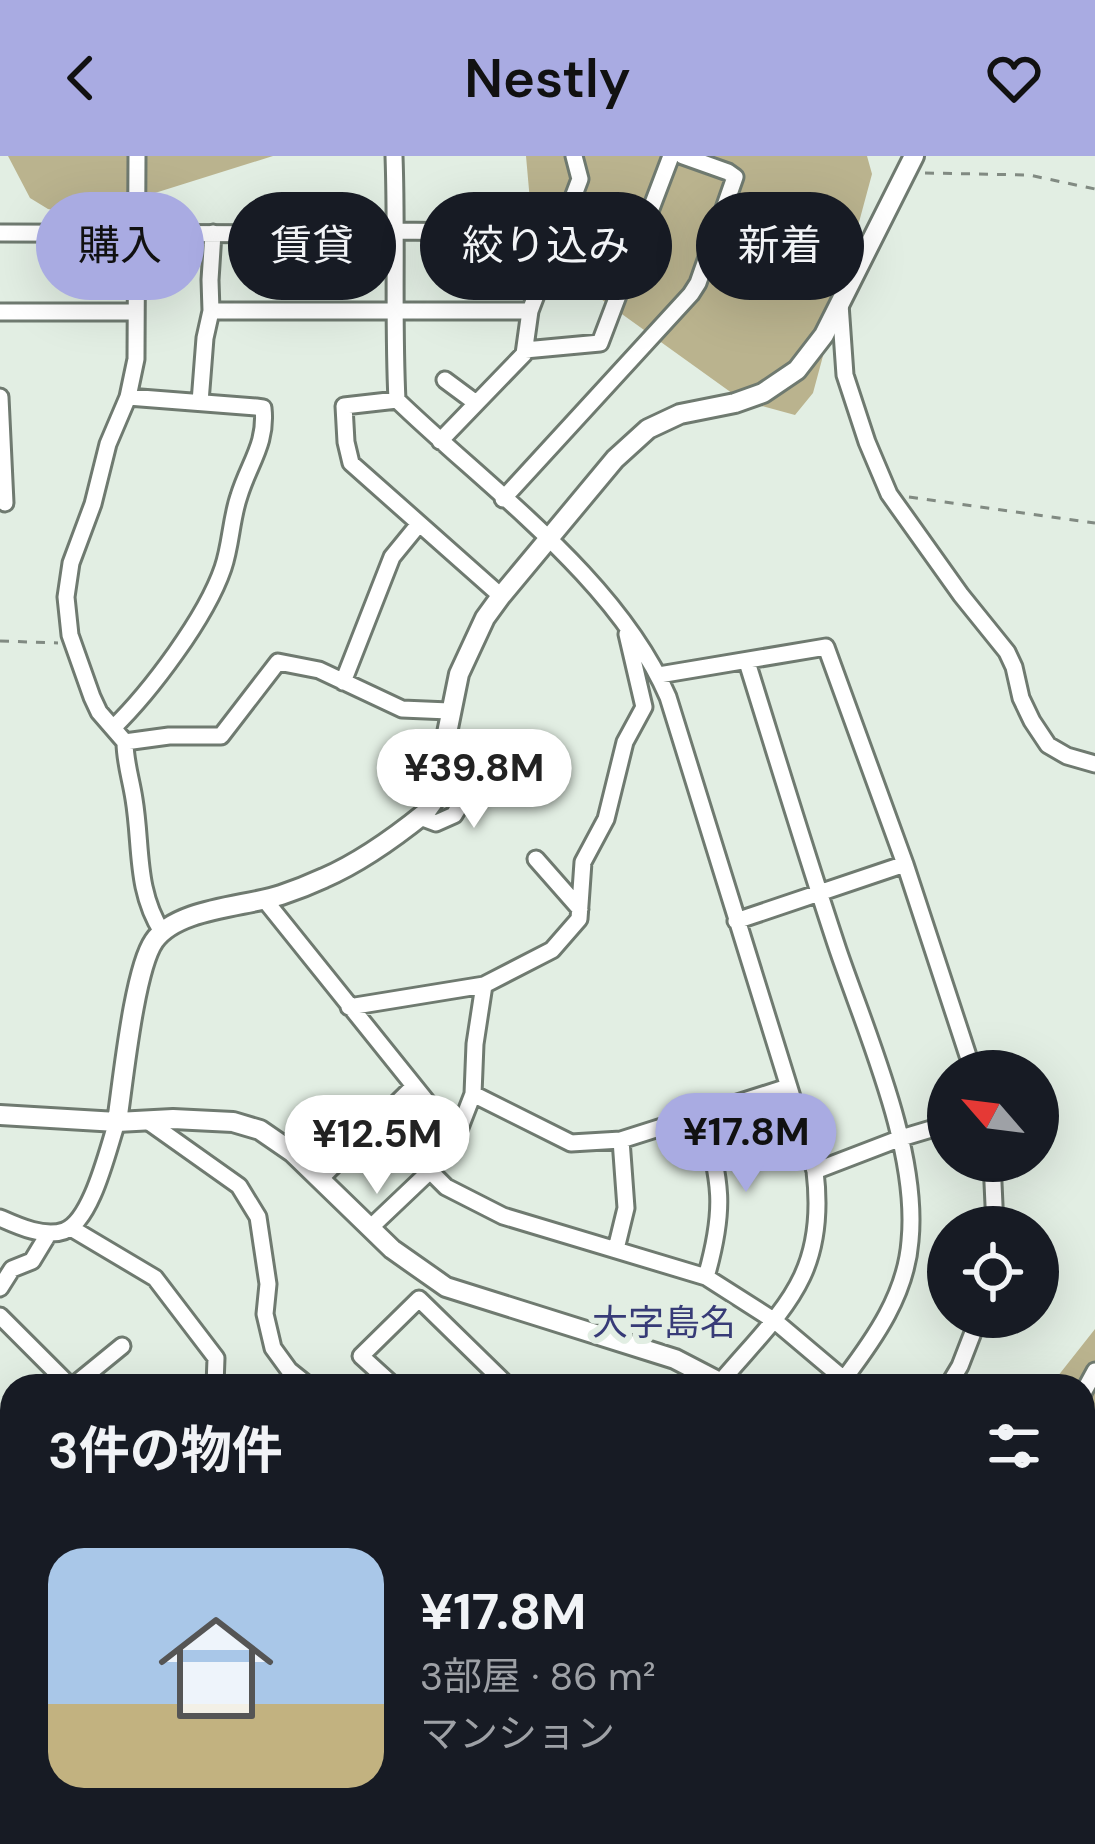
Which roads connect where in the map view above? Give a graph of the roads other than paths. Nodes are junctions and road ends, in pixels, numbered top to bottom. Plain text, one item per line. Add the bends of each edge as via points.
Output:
1 (137, 156) edge
2 (394, 156) edge
3 (574, 156) edge
4 (671, 156) edge
5 (683, 156) edge
6 (910, 165) edge
7 (137, 192) edge
8 (575, 192) edge
9 (397, 231) junction
10 (420, 231) edge
11 (0, 232) edge
12 (36, 232) edge
13 (204, 233) edge
14 (213, 233) junction
15 (136, 300) edge
16 (534, 300) edge
17 (840, 304) junction
18 (211, 310) junction
19 (393, 311) junction
20 (530, 311) junction
21 (0, 312) edge
22 (136, 312) junction
23 (600, 343) junction
24 (525, 350) junction
25 (626, 365) junction
26 (445, 380) dead end
27 (0, 397) edge
28 (128, 397) junction
29 (397, 400) junction
30 (200, 402) junction
31 (476, 403) junction
32 (440, 441) junction
33 (503, 499) junction
34 (5, 503) dead end
35 (419, 524) junction
36 (548, 541) junction
37 (501, 596) junction
38 (625, 623) junction
39 (747, 662) junction
40 (659, 675) junction
41 (343, 682) junction
42 (449, 711) junction
43 (119, 735) junction
44 (488, 759) dead end
45 (1095, 764) edge
46 (420, 817) junction
47 (536, 859) dead end
48 (905, 864) junction
49 (819, 892) junction
50 (264, 899) junction
51 (580, 909) junction
52 (736, 922) junction
53 (162, 932) junction
54 (484, 985) junction
55 (349, 1007) junction
56 (966, 1050) edge
57 (414, 1086) junction
58 (788, 1087) junction
59 (473, 1094) junction
60 (702, 1114) junction
61 (0, 1115) edge
62 (146, 1120) junction
63 (117, 1122) junction
64 (927, 1130) edge
65 (456, 1138) junction
66 (902, 1138) junction
67 (621, 1140) junction
68 (430, 1171) junction
69 (814, 1171) junction
70 (320, 1179) junction
71 (0, 1218) edge
72 (71, 1228) junction
73 (370, 1228) junction
74 (49, 1232) junction
75 (616, 1249) junction
76 (706, 1277) junction
77 (0, 1288) edge
78 (0, 1316) edge
79 (775, 1322) junction
80 (971, 1338) edge
81 (122, 1346) dead end
82 (59, 1374) edge
83 (86, 1374) edge
84 (215, 1374) edge
85 (294, 1374) edge
86 (380, 1374) edge
87 (496, 1374) edge
88 (703, 1374) edge
89 (731, 1374) edge
90 (838, 1374) edge
91 (853, 1374) edge
92 (954, 1374) edge

1 - 7 street
2 - 9 street
3 - 8 street
4 - 23 street
5 - 25 street via 735,177 694,290
6 - 17 street
9 - 10 street
9 - 14 street
9 - 19 street
11 - 12 street
13 - 14 street
14 - 18 street
15 - 22 street
16 - 20 street
17 - 36 street via 814,350 781,383 648,429
17 - 45 street via 845,375 890,494 1006,652 1048,745
18 - 19 street
18 - 30 street
19 - 20 street
19 - 29 street
20 - 24 street
21 - 22 street
22 - 28 street
23 - 24 street
23 - 25 street
24 - 31 street
25 - 33 street
26 - 31 street
27 - 34 street
28 - 30 street
28 - 43 street via 65,598 92,697
29 - 32 street
29 - 35 street via 344,406 346,442 351,463
30 - 43 street via 263,408 262,443 239,495 224,567
31 - 32 street
32 - 33 street
33 - 36 street
35 - 37 street
35 - 41 street via 392,557
36 - 37 street
36 - 38 street
37 - 42 street via 467,651
38 - 40 street
38 - 51 street via 644,706 583,862
39 - 40 street
39 - 48 street via 826,647
39 - 49 street
40 - 52 street
41 - 42 street via 402,709
41 - 43 street via 278,662 220,736
42 - 46 street via 433,802
43 - 53 street via 142,887
44 - 46 street via 454,815 436,823
46 - 50 street via 355,863
47 - 51 street
48 - 49 street
48 - 56 street
49 - 52 street
49 - 66 street
50 - 53 street
50 - 55 street
51 - 54 street via 552,950
52 - 58 street
53 - 63 street via 142,968
54 - 55 street
54 - 59 street
55 - 57 street
57 - 65 street
57 - 70 street
58 - 60 street
58 - 69 street
59 - 65 street
59 - 67 street via 571,1143
60 - 67 street
60 - 76 street via 720,1187
61 - 63 street
62 - 63 street
62 - 70 street via 248,1126 282,1143
62 - 85 street via 239,1186 258,1217 265,1314 273,1348
63 - 72 street via 89,1203
64 - 66 street
65 - 68 street
66 - 69 street
66 - 91 street via 911,1209 907,1266
67 - 75 street via 626,1208
68 - 73 street
68 - 75 street via 485,1209
69 - 79 street via 810,1260
70 - 73 street
71 - 74 street
72 - 74 street
72 - 84 street via 155,1278 216,1358
73 - 88 street via 446,1287
74 - 77 street via 32,1261 12,1269
75 - 76 street
76 - 79 street
78 - 82 street
79 - 89 street
79 - 90 street
80 - 92 street
81 - 83 street
86 - 87 street via 361,1357 419,1299

